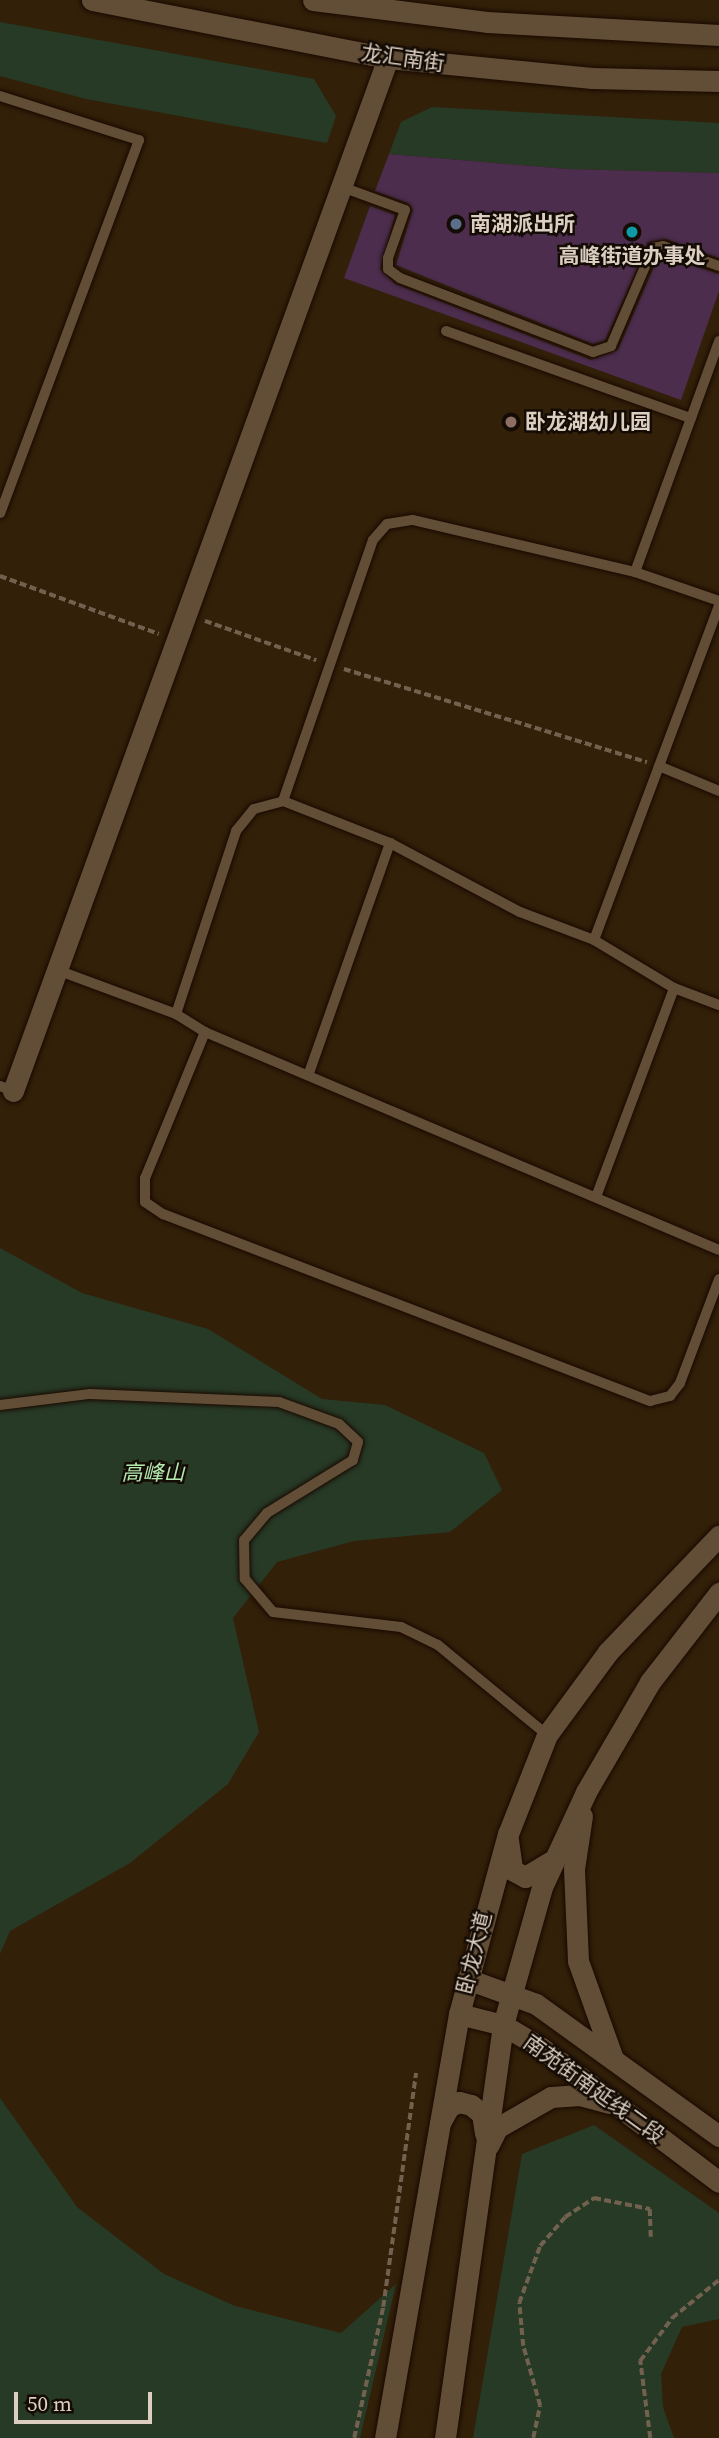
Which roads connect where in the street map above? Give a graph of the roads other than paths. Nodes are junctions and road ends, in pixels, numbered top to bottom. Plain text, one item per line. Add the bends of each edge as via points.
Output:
1 (92, 0) edge
2 (313, 0) edge
3 (719, 34) edge
4 (388, 58) junction
5 (719, 81) edge
6 (0, 96) edge
7 (342, 187) junction
8 (719, 266) edge
9 (446, 331) dead end
10 (718, 349) edge
11 (691, 418) junction
12 (0, 513) edge
13 (635, 572) junction
14 (719, 603) edge
15 (659, 766) junction
16 (719, 791) edge
17 (283, 801) junction
18 (390, 843) junction
19 (594, 940) junction
20 (57, 970) junction
21 (674, 988) junction
22 (719, 1005) edge
23 (176, 1014) junction
24 (205, 1032) junction
25 (309, 1073) junction
26 (7, 1088) edge
27 (596, 1197) junction
28 (719, 1250) edge
29 (719, 1279) edge
30 (0, 1405) edge
31 (719, 1536) edge
32 (719, 1593) edge
33 (547, 1735) junction
34 (586, 1792) junction
35 (508, 1834) junction
36 (553, 1860) junction
37 (467, 1979) junction
38 (510, 1991) junction
39 (459, 2014) junction
40 (503, 2025) junction
41 (613, 2059) junction
42 (622, 2106) junction
43 (719, 2136) edge
44 (435, 2137) junction
45 (485, 2147) junction
46 (719, 2182) edge
47 (385, 2438) edge
48 (445, 2438) edge

1 - 4 main road, 龙汇南街
2 - 3 main road, 龙汇南街 via 475,21
4 - 5 main road, 龙汇南街 via 592,78
4 - 7 main road
6 - 12 lane via 139,140
7 - 8 lane via 405,210 388,258 388,269 400,278 593,352 611,346 653,248 663,246
7 - 20 main road
9 - 11 lane
10 - 11 lane
11 - 13 lane
13 - 14 lane
13 - 17 lane via 413,520 387,524 373,540
14 - 15 lane
15 - 16 lane
15 - 19 lane
17 - 18 lane
17 - 23 lane via 254,809 236,831
18 - 19 lane via 520,912
18 - 25 lane
19 - 21 lane
20 - 23 lane
20 - 26 main road
21 - 22 lane
21 - 27 lane
23 - 24 lane
24 - 25 lane
24 - 29 lane via 145,1178 145,1202 163,1214 650,1401 670,1396 680,1383
25 - 27 lane
27 - 28 lane
30 - 33 lane via 90,1394 279,1402 340,1424 358,1442 353,1460 267,1513 244,1540 245,1579 273,1612 401,1627 438,1645
31 - 33 main road, 卧龙大道 via 608,1652
32 - 34 main road via 650,1682
33 - 35 main road, 卧龙大道
34 - 36 main road
34 - 41 main road via 573,1869 573,1913 578,1961
35 - 36 main road via 512,1870 525,1877
35 - 37 main road, 卧龙大道
36 - 38 main road
37 - 38 main road, 南苑街南延线二段
37 - 39 main road, 卧龙大道
38 - 40 main road
38 - 41 main road, 南苑街南延线二段
39 - 40 main road, 南苑街南延线二段
39 - 44 main road, 卧龙大道
40 - 42 main road, 南苑街南延线二段
40 - 45 main road
41 - 43 main road, 南苑街南延线二段
42 - 45 main road via 580,2095 551,2097 497,2128
42 - 46 main road, 南苑街南延线二段
44 - 45 main road via 449,2107 459,2102 482,2114
44 - 47 main road, 卧龙大道
45 - 48 main road

